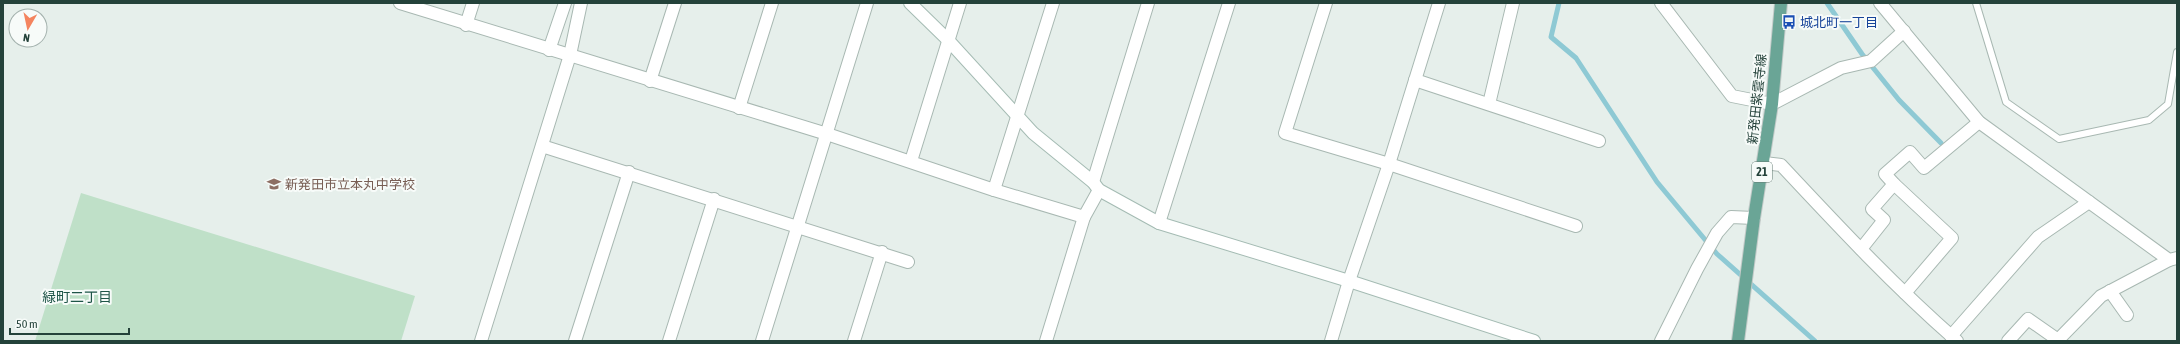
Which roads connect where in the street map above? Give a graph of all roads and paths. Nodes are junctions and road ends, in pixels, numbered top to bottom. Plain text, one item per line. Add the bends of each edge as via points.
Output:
1 (400, 3) edge
2 (473, 3) edge
3 (565, 3) edge
4 (582, 3) edge
5 (674, 3) edge
6 (772, 3) edge
7 (867, 3) edge
8 (910, 3) edge
9 (960, 3) edge
10 (1052, 3) edge
11 (1148, 3) edge
12 (1229, 3) edge
13 (1326, 3) edge
14 (1439, 3) edge
15 (1513, 3) edge
16 (1661, 3) edge
17 (1781, 3) edge
18 (1880, 3) edge
19 (1976, 3) edge
20 (466, 25) junction
21 (1904, 31) junction
22 (948, 40) junction
23 (549, 50) junction
24 (2177, 52) edge
25 (570, 56) junction
26 (1415, 80) junction
27 (650, 81) junction
28 (1489, 104) junction
29 (1772, 104) junction
30 (740, 108) junction
31 (1018, 114) junction
32 (1979, 122) junction
33 (827, 134) junction
34 (1599, 142) dead end
35 (542, 146) junction
36 (912, 161) junction
37 (1764, 163) junction
38 (1389, 164) junction
39 (629, 172) junction
40 (1894, 184) junction
41 (1096, 186) junction
42 (994, 190) junction
43 (714, 198) junction
44 (2089, 202) junction
45 (1084, 217) junction
46 (1754, 218) junction
47 (1160, 223) junction
48 (798, 225) junction
49 (1576, 226) dead end
50 (1861, 250) junction
51 (882, 252) junction
52 (2173, 259) edge
53 (908, 262) dead end
54 (1349, 281) junction
55 (2110, 291) junction
56 (1905, 293) junction
57 (2127, 315) dead end
58 (1954, 339) edge
59 (481, 341) edge
60 (574, 341) edge
61 (669, 341) edge
62 (762, 341) edge
63 (854, 341) edge
64 (1046, 341) edge
65 (1331, 341) edge
66 (1534, 341) edge
67 (1661, 341) edge
68 (1738, 341) edge
69 (2008, 341) edge

1 - 20 street
2 - 20 street
3 - 23 street
4 - 25 street
5 - 27 street
6 - 30 street
7 - 33 street
8 - 22 street
9 - 22 street
10 - 31 street
11 - 41 street
12 - 47 street
13 - 38 street via 1285,133
14 - 26 street
15 - 28 street
16 - 29 street via 1732,96
17 - 29 main road, 新発田紫雲寺線 / 21
18 - 21 street
19 - 24 lane via 2006,102 2059,139 2149,120 2168,104
20 - 23 street
21 - 29 street via 1870,61 1841,68
21 - 32 street
22 - 31 street
22 - 36 street
23 - 25 street
25 - 27 street
25 - 35 street
26 - 28 street
26 - 38 street
27 - 30 street
28 - 34 street
29 - 37 main road, 新発田紫雲寺線 / 21
30 - 33 street
31 - 41 street via 1033,133
31 - 42 street
32 - 40 street via 1924,168 1910,152 1885,174
32 - 44 street
33 - 36 street
33 - 48 street
35 - 39 street
35 - 59 street
36 - 42 street
37 - 46 main road, 新発田紫雲寺線 / 21
37 - 50 street via 1781,165
38 - 49 street
38 - 54 street
39 - 43 street
39 - 60 street
40 - 50 street via 1872,209 1884,220
40 - 56 street via 1952,238
41 - 45 street
41 - 47 street
42 - 45 street
43 - 48 street
43 - 61 street
44 - 52 street
44 - 58 street via 2038,236
45 - 64 street
46 - 67 street via 1731,217 1717,234
46 - 68 main road, 新発田紫雲寺線 / 21
47 - 54 street
48 - 51 street
48 - 62 street
50 - 56 street
51 - 53 street
51 - 63 street
52 - 55 street
54 - 65 street
54 - 66 street
55 - 57 street
55 - 69 street via 2101,296 2058,340 2028,319
56 - 58 street

